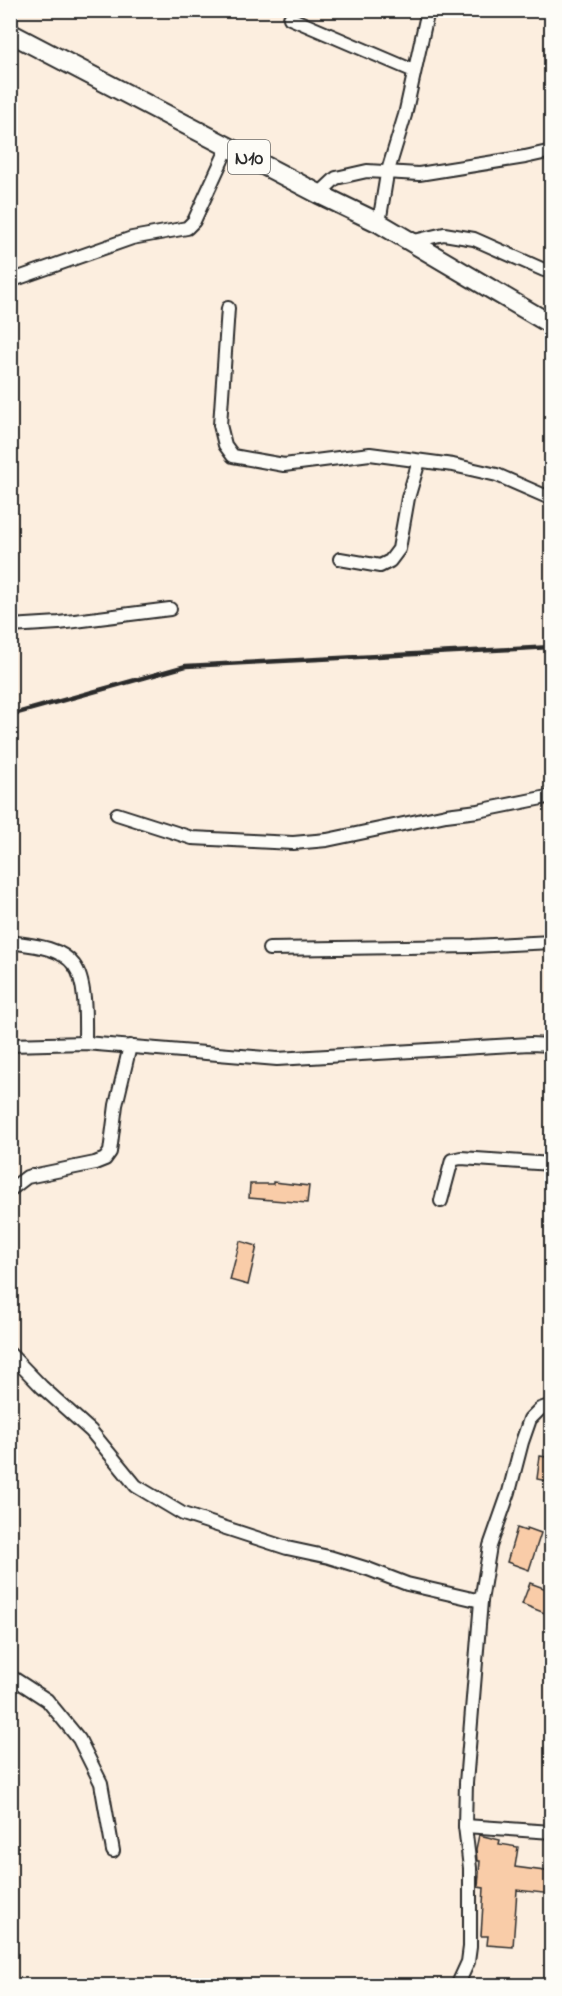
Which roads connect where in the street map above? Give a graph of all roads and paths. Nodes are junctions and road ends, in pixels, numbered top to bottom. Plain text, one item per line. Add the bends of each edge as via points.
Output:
1 (428, 10) edge
2 (290, 18) dead end
3 (10, 33) edge
4 (414, 70) junction
5 (228, 147) junction
6 (552, 151) edge
7 (387, 174) junction
8 (318, 194) junction
9 (379, 223) junction
10 (410, 242) junction
11 (544, 270) dead end
12 (10, 281) edge
13 (228, 308) dead end
14 (552, 325) edge
15 (419, 461) junction
16 (552, 499) edge
17 (340, 559) dead end
18 (170, 609) dead end
19 (10, 626) edge
20 (552, 796) edge
21 (117, 814) dead end
22 (10, 942) edge
23 (552, 942) edge
24 (268, 949) dead end
25 (85, 1043) junction
26 (10, 1045) edge
27 (552, 1045) edge
28 (129, 1046) junction
29 (552, 1164) edge
30 (10, 1190) edge
31 (441, 1201) dead end
32 (10, 1354) edge
33 (552, 1405) edge
34 (481, 1601) junction
35 (10, 1676) edge
36 (465, 1826) junction
37 (552, 1832) edge
38 (113, 1851) dead end
39 (457, 1986) edge

1 - 4 street
2 - 4 street
3 - 5 main road, N10
4 - 7 street
5 - 8 main road, N10
5 - 12 street via 194,222 187,228 132,238
6 - 7 street via 429,173
7 - 8 street via 367,171 336,178
7 - 9 street
8 - 9 main road, N10
9 - 10 main road, N10
10 - 11 street via 444,234 474,239
10 - 14 main road, N10
13 - 15 street via 220,426 233,456 284,465 370,454
15 - 16 street via 497,475
15 - 17 street via 399,549 390,561 380,566
18 - 19 street
20 - 21 street via 327,840 293,843 192,838
22 - 25 street via 38,946 65,957 75,966 83,995
23 - 24 street
25 - 26 street
25 - 28 street
27 - 28 street via 277,1059
28 - 30 street via 110,1152 105,1159 27,1177
29 - 31 street via 452,1160
32 - 34 street via 91,1431 136,1486 183,1514 407,1584
33 - 34 street via 540,1409 530,1419 490,1546
34 - 36 street
35 - 38 street via 47,1700 79,1739 101,1783
36 - 37 street
36 - 39 street via 470,1868 470,1947

